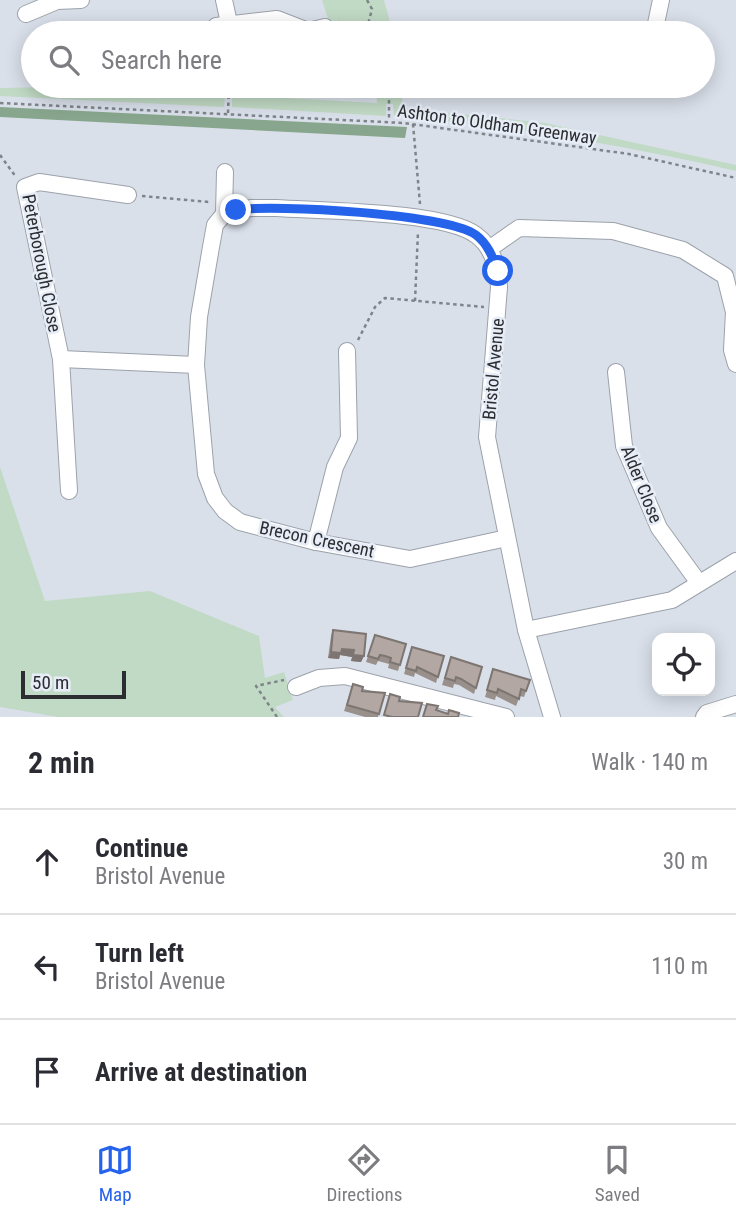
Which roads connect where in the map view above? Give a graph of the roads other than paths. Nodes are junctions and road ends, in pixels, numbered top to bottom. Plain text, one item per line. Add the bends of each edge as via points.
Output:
1 (81, 0) edge
2 (224, 0) edge
3 (662, 0) edge
4 (26, 14) dead end
5 (222, 21) edge
6 (255, 21) edge
7 (282, 21) edge
8 (657, 21) edge
9 (225, 172) dead end
10 (128, 195) road end
11 (223, 209) junction
12 (489, 249) junction
13 (733, 291) edge
14 (347, 351) road end
15 (61, 359) junction
16 (736, 364) edge
17 (196, 365) junction
18 (616, 372) dead end
19 (69, 491) dead end
20 (507, 538) junction
21 (316, 542) junction
22 (736, 561) edge
23 (699, 583) junction
24 (526, 630) junction
25 (296, 687) road end
26 (736, 704) edge
27 (506, 717) edge
28 (552, 717) edge
29 (704, 717) edge

1 - 4 street via 57,1
2 - 5 street
3 - 8 street
6 - 7 street
9 - 11 street, Brecon Crescent
10 - 15 street, Peterborough Close via 39,182 25,187
11 - 12 street via 420,218 458,225 477,235
11 - 17 street, Brecon Crescent via 211,247
12 - 13 street via 519,228 613,231 683,250 725,276
12 - 20 street, Bristol Avenue via 498,271 498,309 487,437
13 - 16 street
14 - 21 street via 349,438 335,467
15 - 17 street
15 - 19 street, Peterborough Close
17 - 21 street, Brecon Crescent via 206,474 215,498 240,522
18 - 23 street, Alder Close via 624,446 659,528
20 - 21 street, Brecon Crescent via 410,559
20 - 24 street, Bristol Avenue
22 - 23 street
23 - 24 street via 672,600
24 - 28 street, Bristol Avenue
25 - 27 street via 319,678 345,676
26 - 29 street

